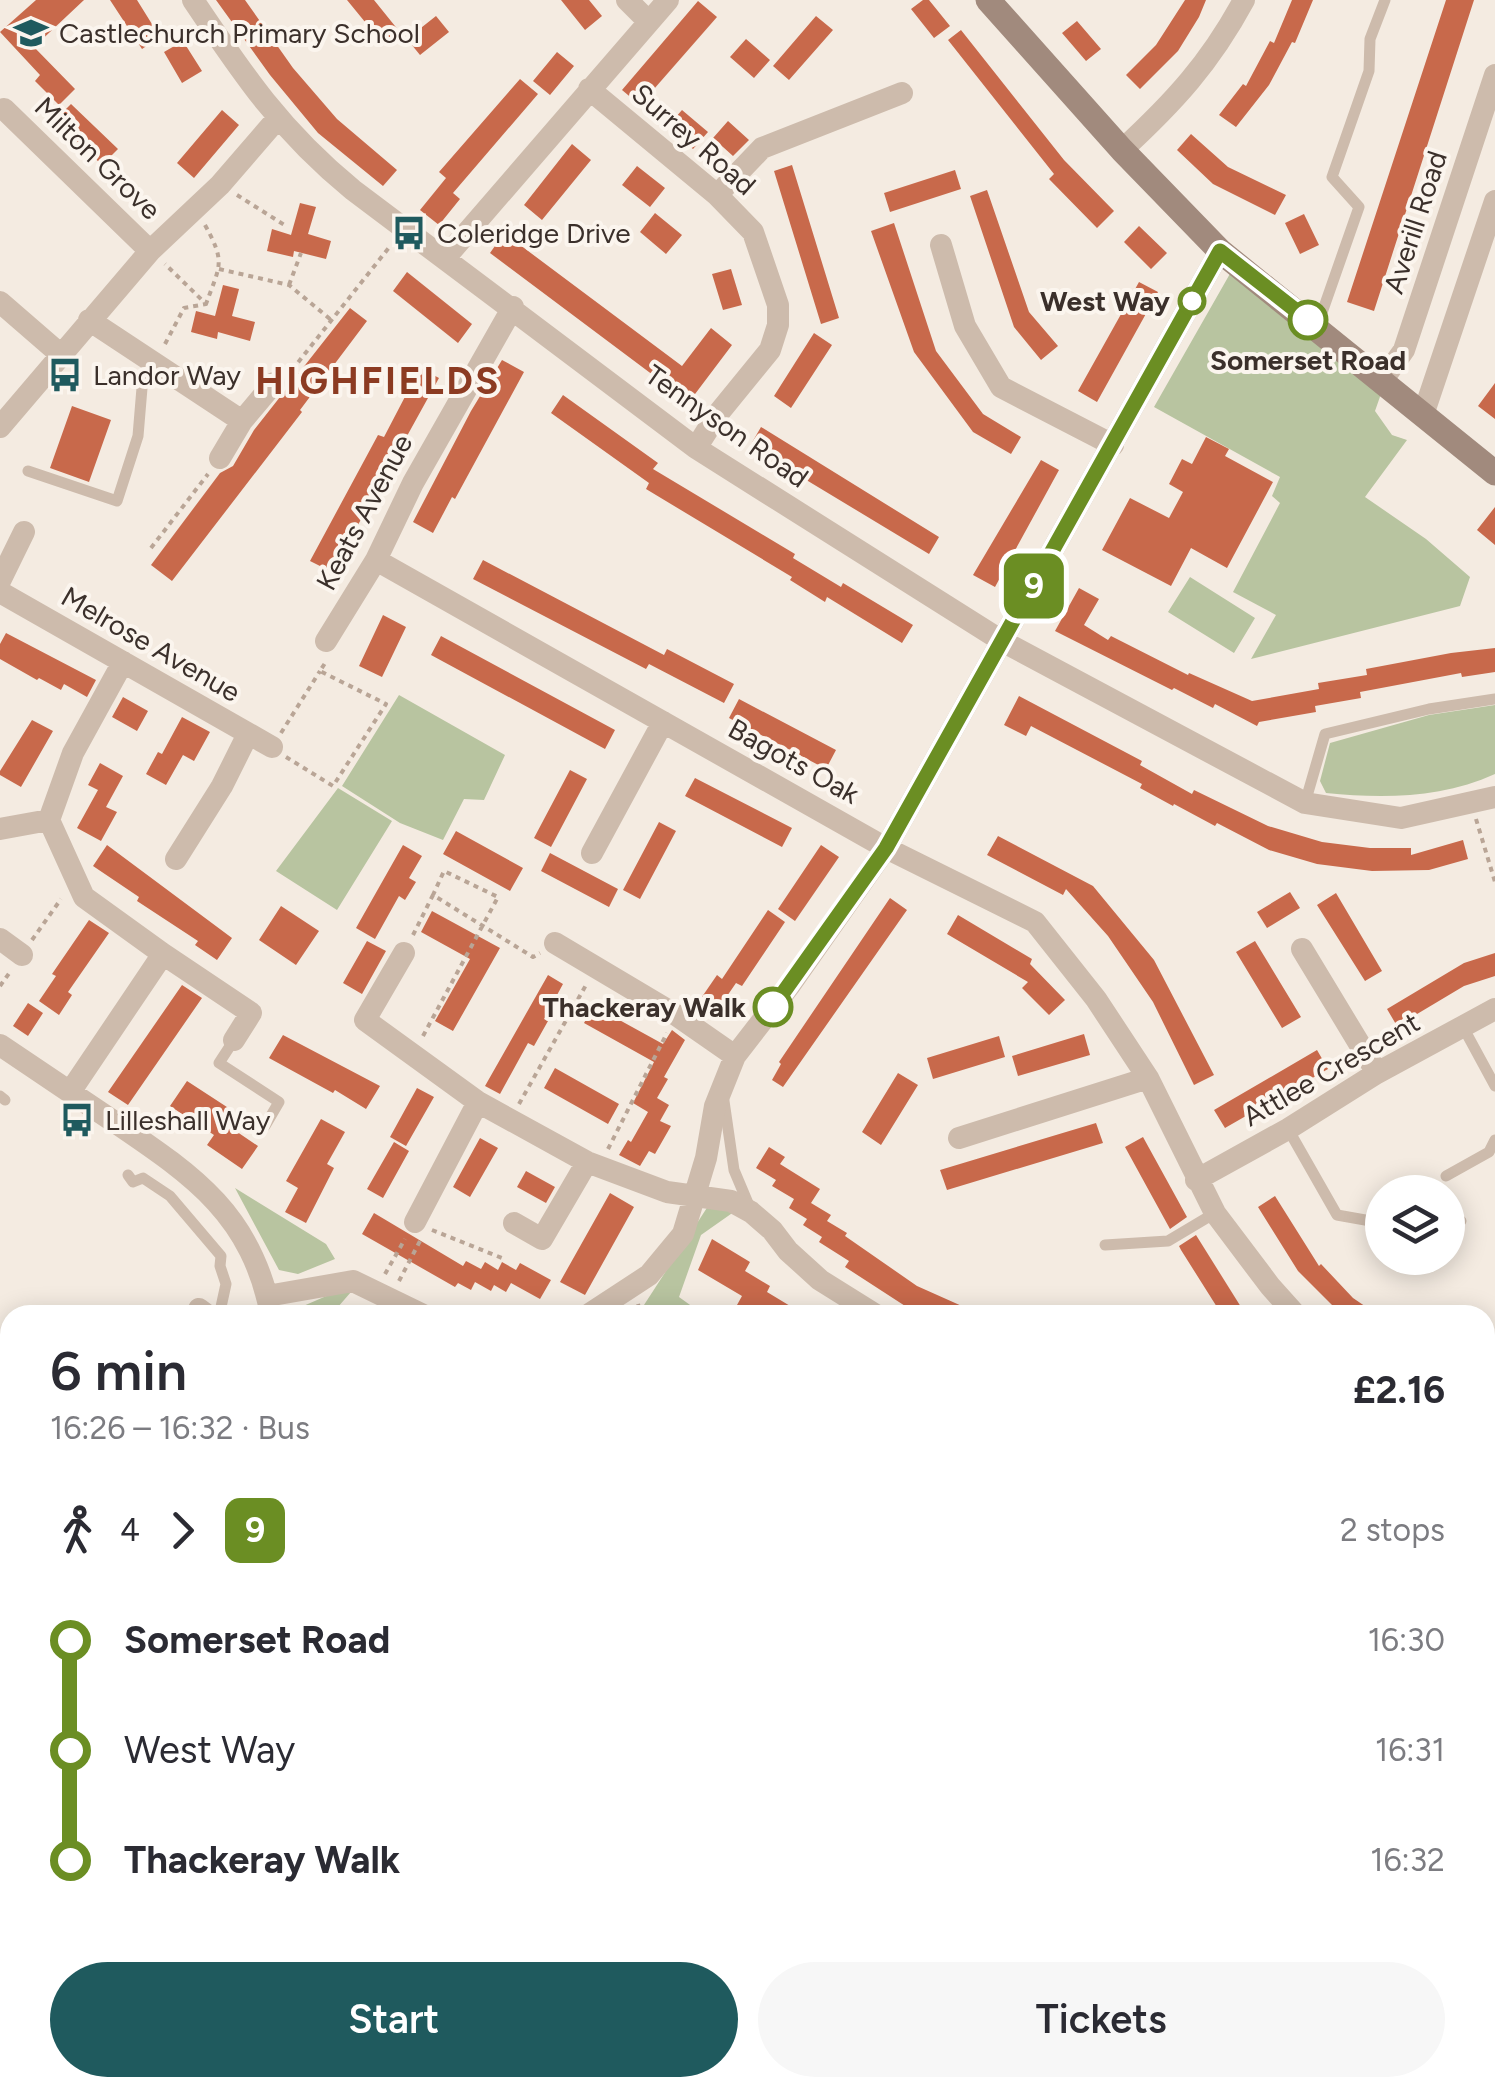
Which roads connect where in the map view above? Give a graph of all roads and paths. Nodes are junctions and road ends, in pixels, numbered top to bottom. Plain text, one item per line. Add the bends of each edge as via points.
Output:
1 (192, 0) edge
2 (627, 0) edge
3 (668, 0) edge
4 (988, 0) edge
5 (1244, 0) edge
6 (1386, 0) edge
7 (650, 22) junction
8 (1495, 75) edge
9 (590, 89) junction
10 (902, 93) dead end
11 (5, 116) edge
12 (277, 119) junction
13 (1122, 150) junction
14 (220, 184) junction
15 (717, 195) junction
16 (1495, 201) edge
17 (196, 208) junction
18 (286, 226) dead end
19 (404, 229) junction
20 (941, 245) dead end
21 (150, 251) junction
22 (1220, 251) junction
23 (301, 253) dead end
24 (445, 258) junction
25 (219, 268) junction
26 (289, 284) junction
27 (0, 302) edge
28 (206, 304) junction
29 (513, 308) junction
30 (88, 320) junction
31 (331, 320) junction
32 (1317, 327) junction
33 (60, 354) junction
34 (154, 362) junction
35 (283, 377) joint
36 (1382, 381) junction
37 (1422, 415) junction
38 (242, 422) junction
39 (0, 427) edge
40 (1113, 445) junction
41 (696, 448) junction
42 (220, 458) joint
43 (28, 471) dead end
44 (1495, 472) edge
45 (24, 532) dead end
46 (152, 548) dead end
47 (376, 560) junction
48 (0, 581) edge
49 (0, 592) edge
50 (326, 641) joint
51 (1002, 641) junction
52 (123, 662) junction
53 (320, 672) junction
54 (1495, 699) edge
55 (664, 722) junction
56 (248, 734) junction
57 (272, 748) junction
58 (1495, 798) edge
59 (1305, 802) junction
60 (1471, 804) junction
61 (49, 820) junction
62 (0, 829) edge
63 (886, 848) junction
64 (592, 854) dead end
65 (176, 859) dead end
66 (76, 878) junction
67 (1495, 882) edge
68 (433, 895) junction
69 (484, 927) junction
70 (0, 939) edge
71 (555, 943) joint
72 (1302, 949) dead end
73 (404, 953) joint
74 (163, 954) junction
75 (22, 955) junction
76 (595, 968) junction
77 (0, 986) edge
78 (1495, 1010) edge
79 (676, 1015) junction
80 (1463, 1027) junction
81 (234, 1040) joint
82 (0, 1045) edge
83 (413, 1054) junction
84 (735, 1056) junction
85 (1377, 1074) junction
86 (1148, 1078) junction
87 (722, 1086) junction
88 (1495, 1086) edge
89 (70, 1092) junction
90 (478, 1102) junction
91 (510, 1119) junction
92 (265, 1126) dead end
93 (1288, 1130) junction
94 (959, 1138) dead end
95 (1495, 1140) edge
96 (593, 1164) junction
97 (128, 1175) dead end
98 (1448, 1175) edge
99 (1196, 1180) junction
100 (693, 1194) junction
101 (752, 1212) junction
102 (1215, 1213) junction
103 (1365, 1220) edge
104 (414, 1222) joint
105 (514, 1222) dead end
106 (1105, 1245) dead end
107 (502, 1258) dead end
108 (382, 1295) junction
109 (214, 1305) edge
110 (269, 1305) edge
111 (272, 1305) edge
112 (402, 1305) edge
113 (603, 1305) edge
114 (860, 1305) edge
115 (1287, 1305) edge

1 - 12 street, Tennyson Road
2 - 7 street
3 - 7 street
4 - 13 street
5 - 13 street via 1176,100
6 - 32 lane via 1332,177 1359,206
7 - 9 street
8 - 36 street, Averill Road via 1404,350
9 - 15 street, Surrey Road
9 - 24 street
10 - 15 street via 762,148
11 - 21 street, Milton Grove
12 - 14 street, Milton Grove
12 - 19 street, Tennyson Road
13 - 22 street
14 - 17 street, Milton Grove
14 - 18 path
15 - 41 street, Surrey Road via 753,232 778,305 778,325 770,350
16 - 37 street
17 - 21 street, Milton Grove
17 - 25 path via 220,253
19 - 24 street, Tennyson Road
19 - 31 path
20 - 40 street via 965,326 1000,387
21 - 28 path
21 - 30 street, Milton Grove
22 - 32 street
22 - 40 street
23 - 26 path
24 - 29 street, Tennyson Road
25 - 26 path
25 - 28 path
26 - 31 path
27 - 33 street
28 - 34 path via 184,308
29 - 41 street, Tennyson Road
29 - 47 street, Keats Avenue
30 - 33 street, Milton Grove
30 - 34 street
31 - 35 path
32 - 36 street
33 - 39 street, Milton Grove
34 - 38 street
34 - 43 lane via 117,501
35 - 38 street
36 - 37 street
37 - 44 street
38 - 42 street
40 - 51 street
41 - 51 street, Tennyson Road
42 - 46 path
45 - 48 street
47 - 50 street, Keats Avenue
47 - 55 street, Bagots Oak
49 - 52 street, Melrose Avenue
50 - 53 path via 328,657
51 - 59 street, Tennyson Road
51 - 63 street
52 - 56 street, Melrose Avenue
52 - 61 street via 73,753
53 - 57 path
53 - 57 path via 386,704 333,786
54 - 59 lane via 1325,734
55 - 63 street, Bagots Oak
55 - 64 street
56 - 57 street, Melrose Avenue
56 - 65 street
58 - 60 street, Tennyson Road
59 - 60 street, Tennyson Road via 1401,818
60 - 67 path
61 - 62 street
61 - 66 street
63 - 84 street
63 - 86 street, Bagots Oak via 1035,922
66 - 74 street via 84,896
66 - 75 path
68 - 69 path
68 - 69 path via 444,871 498,898
68 - 73 path
69 - 71 path via 533,958
69 - 83 path
70 - 75 street
71 - 76 street
72 - 85 street
73 - 83 street via 364,1020
74 - 81 street via 251,1013
74 - 89 street
75 - 77 path
76 - 79 street
76 - 91 path
78 - 80 street, Attlee Crescent
79 - 84 street
79 - 96 path
80 - 85 street, Attlee Crescent
80 - 88 lane
81 - 92 lane via 219,1063 279,1102
82 - 89 street
83 - 90 street
84 - 87 street
85 - 93 street, Attlee Crescent
86 - 94 street
86 - 99 street, Bagots Oak
87 - 100 street
87 - 101 lane via 734,1170
89 - 110 street via 198,1180 233,1221
90 - 91 street
90 - 104 street
91 - 96 street
93 - 99 street, Attlee Crescent
93 - 103 lane via 1337,1215
95 - 98 lane via 1489,1152
96 - 100 street via 668,1192
96 - 105 street via 542,1239
97 - 109 lane via 170,1196 221,1256 226,1284
99 - 102 street, Bagots Oak
100 - 101 street
100 - 113 street via 682,1234 649,1275
101 - 114 street via 820,1280
102 - 106 lane via 1168,1241
102 - 115 street, Bagots Oak
104 - 108 path
107 - 108 path via 426,1228
108 - 111 street via 353,1281
108 - 112 street

